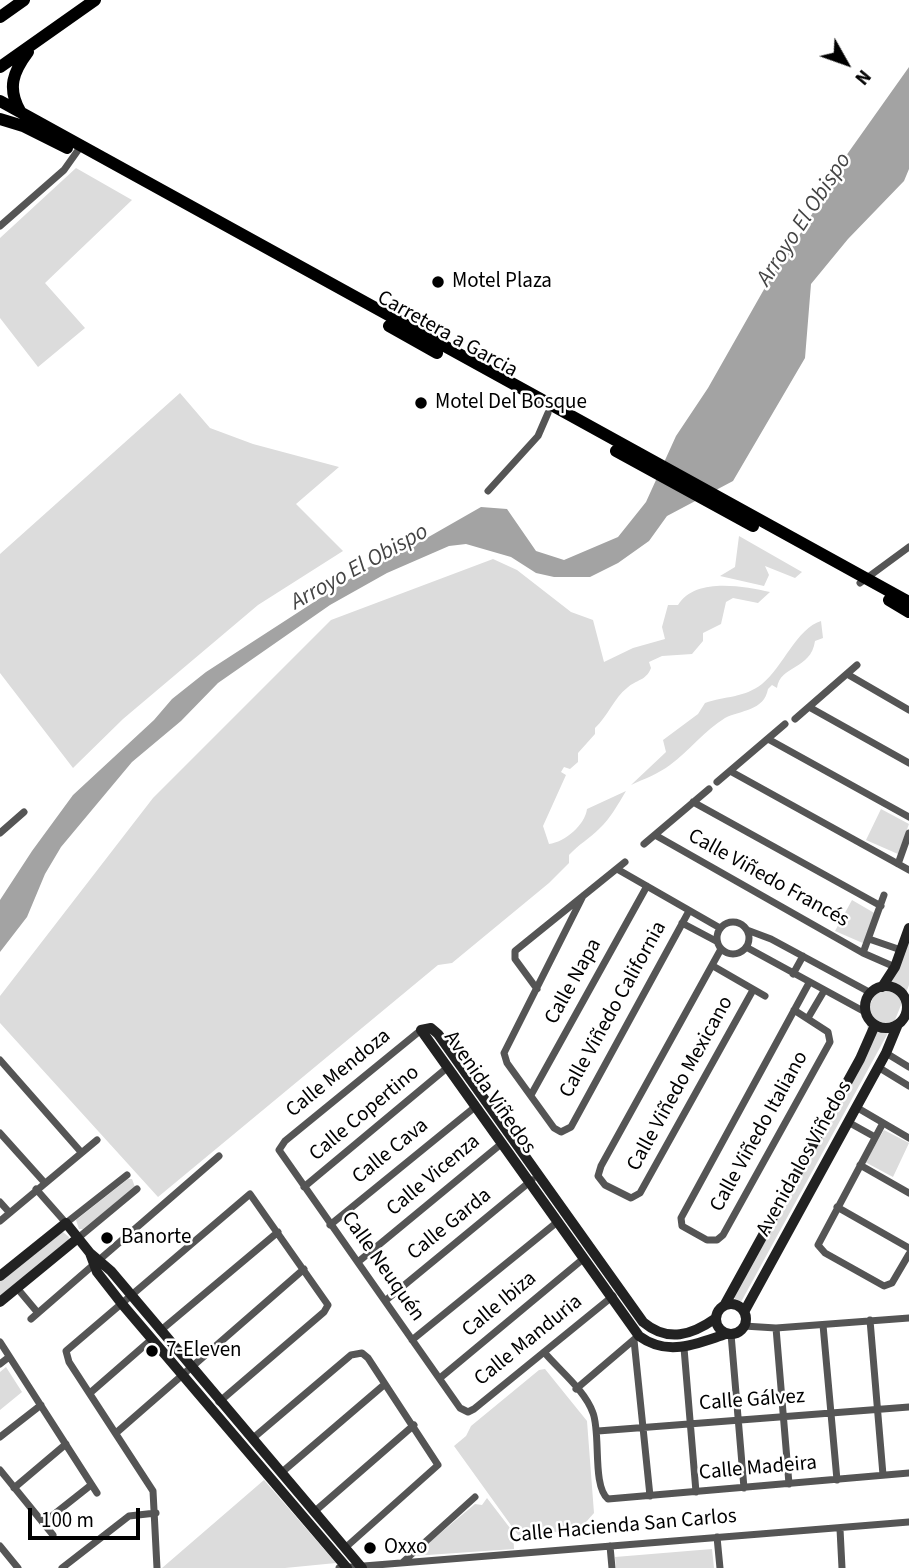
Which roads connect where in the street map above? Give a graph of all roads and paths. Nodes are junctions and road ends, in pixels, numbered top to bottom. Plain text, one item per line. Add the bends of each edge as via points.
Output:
1 (24, 0) edge
2 (95, 0) edge
3 (0, 17) edge
4 (37, 41) junction
5 (0, 56) edge
6 (14, 57) junction
7 (0, 66) edge
8 (0, 101) edge
9 (19, 111) junction
10 (0, 118) edge
11 (78, 150) junction
12 (0, 226) edge
13 (548, 413) junction
14 (653, 467) junction
15 (488, 491) dead end
16 (909, 547) edge
17 (863, 580) junction
18 (909, 602) edge
19 (909, 612) edge
20 (857, 665) dead end
21 (847, 674) junction
22 (808, 707) junction
23 (909, 710) edge
24 (795, 719) dead end
25 (785, 724) dead end
26 (768, 739) junction
27 (909, 763) edge
28 (730, 771) junction
29 (717, 782) dead end
30 (709, 789) dead end
31 (693, 802) junction
32 (24, 812) dead end
33 (909, 817) edge
34 (0, 833) edge
35 (909, 833) edge
36 (655, 835) junction
37 (644, 844) dead end
38 (906, 850) edge
39 (625, 862) dead end
40 (898, 864) junction
41 (617, 869) junction
42 (909, 870) edge
43 (647, 886) junction
44 (884, 895) dead end
45 (583, 896) junction
46 (879, 910) junction
47 (690, 911) junction
48 (682, 923) junction
49 (720, 928) junction
50 (909, 928) edge
51 (747, 930) junction
52 (869, 939) junction
53 (716, 941) junction
54 (746, 947) junction
55 (721, 949) junction
56 (901, 950) junction
57 (863, 953) junction
58 (729, 954) junction
59 (803, 956) junction
60 (713, 965) junction
61 (895, 967) junction
62 (721, 970) junction
63 (793, 974) junction
64 (809, 983) junction
65 (882, 987) junction
66 (537, 989) junction
67 (753, 990) junction
68 (824, 991) junction
69 (871, 993) junction
70 (765, 996) dead end
71 (908, 999) edge
72 (794, 1010) junction
73 (865, 1012) junction
74 (808, 1018) junction
75 (898, 1024) junction
76 (875, 1025) junction
77 (421, 1030) junction
78 (886, 1053) junction
79 (0, 1060) edge
80 (448, 1067) junction
81 (878, 1067) junction
82 (909, 1067) edge
83 (909, 1074) edge
84 (906, 1084) edge
85 (531, 1095) junction
86 (475, 1107) junction
87 (856, 1107) junction
88 (848, 1122) junction
89 (883, 1123) junction
90 (0, 1133) edge
91 (875, 1137) junction
92 (909, 1138) edge
93 (97, 1140) dead end
94 (501, 1144) junction
95 (279, 1147) joint
96 (809, 1151) junction
97 (81, 1152) junction
98 (219, 1156) dead end
99 (826, 1162) junction
100 (860, 1166) junction
101 (127, 1175) dead end
102 (537, 1175) junction
103 (44, 1182) junction
104 (529, 1183) junction
105 (304, 1188) junction
106 (36, 1189) junction
107 (137, 1189) dead end
108 (909, 1193) edge
109 (0, 1202) edge
110 (837, 1207) junction
111 (9, 1212) junction
112 (771, 1219) junction
113 (0, 1221) edge
114 (66, 1223) junction
115 (556, 1223) junction
116 (330, 1225) junction
117 (789, 1228) junction
118 (278, 1232) junction
119 (78, 1238) junction
120 (909, 1248) edge
121 (909, 1254) edge
122 (94, 1259) junction
123 (583, 1259) junction
124 (358, 1262) junction
125 (304, 1269) junction
126 (0, 1276) edge
127 (17, 1288) junction
128 (615, 1295) junction
129 (126, 1300) junction
130 (385, 1301) junction
131 (0, 1302) edge
132 (724, 1306) junction
133 (744, 1312) junction
134 (38, 1313) junction
135 (716, 1318) junction
136 (909, 1318) edge
137 (31, 1319) dead end
138 (870, 1320) junction
139 (823, 1325) junction
140 (744, 1326) junction
141 (776, 1328) junction
142 (729, 1334) junction
143 (156, 1335) junction
144 (637, 1338) junction
145 (412, 1340) junction
146 (0, 1342) edge
147 (684, 1348) junction
148 (544, 1352) junction
149 (9, 1357) junction
150 (0, 1363) edge
151 (188, 1371) junction
152 (440, 1378) junction
153 (385, 1384) junction
154 (576, 1389) junction
155 (90, 1392) junction
156 (219, 1402) junction
157 (41, 1405) junction
158 (909, 1407) edge
159 (460, 1408) joint
160 (878, 1409) junction
161 (832, 1412) junction
162 (784, 1418) junction
163 (737, 1420) junction
164 (690, 1424) junction
165 (414, 1425) junction
166 (643, 1428) junction
167 (598, 1431) junction
168 (116, 1433) junction
169 (0, 1437) edge
170 (252, 1439) junction
171 (66, 1444) junction
172 (0, 1469) edge
173 (281, 1473) junction
174 (909, 1473) edge
175 (883, 1475) junction
176 (837, 1480) junction
177 (789, 1484) junction
178 (91, 1485) junction
179 (14, 1488) junction
180 (744, 1488) junction
181 (696, 1492) junction
182 (97, 1493) dead end
183 (650, 1496) junction
184 (475, 1497) dead end
185 (314, 1511) junction
186 (156, 1513) junction
187 (909, 1522) edge
188 (43, 1523) junction
189 (840, 1529) junction
190 (53, 1535) dead end
191 (717, 1537) junction
192 (0, 1546) edge
193 (610, 1546) junction
194 (345, 1548) junction
195 (3, 1556) edge
196 (402, 1562) junction
197 (362, 1567) edge
198 (18, 1568) edge
199 (62, 1568) edge
200 (158, 1568) edge
201 (339, 1568) edge
202 (347, 1568) edge
203 (612, 1568) edge
204 (720, 1568) edge
205 (842, 1568) edge

1 - 3 main road
2 - 4 main road
4 - 6 main road
4 - 9 main road via 14,73 12,93
5 - 6 main road
6 - 7 main road
8 - 9 main road, Carretera a Garcia
9 - 11 main road, Carretera a Garcia
10 - 11 main road, Carretera a Garcia
11 - 12 street via 64,170
11 - 13 main road, Carretera a Garcia
11 - 14 main road, Carretera a Garcia
13 - 14 main road, Carretera a Garcia
13 - 15 street via 538,436
14 - 17 main road, Carretera a Garcia
16 - 17 street
17 - 18 main road
17 - 19 main road
20 - 21 street
21 - 22 street
21 - 23 street
22 - 24 street
22 - 27 street
25 - 26 street
26 - 28 street
26 - 33 street
28 - 29 street
28 - 40 street
30 - 31 street, Calle Viñedo Francés
31 - 36 street, Calle Viñedo Francés
31 - 46 street, Calle Viñedo Francés
32 - 34 street
35 - 38 street
36 - 37 street, Calle Viñedo Francés
36 - 57 street, Calle Viñedo Francés
38 - 40 street
39 - 41 street
40 - 42 street
41 - 43 street
41 - 45 street
43 - 47 street
43 - 85 street, Calle Napa
44 - 46 street
45 - 66 street
45 - 66 street via 515,951 515,959
46 - 52 street, Calle Viñedo Francés
47 - 48 street, Calle Viñedo California
47 - 49 street
48 - 53 street
48 - 85 street, Calle Viñedo California via 571,1127 556,1130
49 - 51 street via 737,922
49 - 53 street
50 - 56 street
51 - 54 street
51 - 59 street
52 - 56 street, Calle Viñedo Francés
52 - 57 street, Calle Viñedo Francés
53 - 55 street
54 - 58 street
54 - 63 street
55 - 58 street
55 - 60 street, Calle Viñedo Mexicano
56 - 61 street
57 - 61 street, Calle Viñedo Francés
58 - 62 street, Calle Viñedo Mexicano
59 - 63 street
59 - 69 street
60 - 62 street, Calle Viñedo Mexicano
60 - 67 street, Calle Viñedo Mexicano via 601,1166 598,1176 605,1185 631,1198 640,1192
61 - 65 street
62 - 67 street, Calle Viñedo Mexicano
63 - 64 street
64 - 68 street
64 - 72 street, Calle Viñedo Italiano
65 - 69 street
65 - 71 street
66 - 85 street via 504,1053
67 - 70 street
68 - 73 street
68 - 74 street
69 - 73 street
71 - 75 street
72 - 74 street, Calle Viñedo Italiano
72 - 74 street, Calle Viñedo Italiano via 681,1218 682,1226 707,1240 723,1235 830,1042 828,1032
73 - 76 street
75 - 76 street via 889,1028
75 - 78 street, Avenida los Viñedos
76 - 96 street, Avenida los Viñedos
77 - 80 street, Avenida Viñedos
77 - 95 street, Calle Mendoza
77 - 102 street, Avenida Viñedos via 431,1028 439,1034
78 - 81 street, Avenida los Viñedos
78 - 82 street
79 - 97 street
80 - 86 street, Avenida Viñedos
80 - 105 street, Calle Copertino
81 - 84 street
81 - 87 street, Avenida los Viñedos
83 - 84 street
86 - 94 street, Avenida Viñedos
86 - 116 street, Calle Cava
87 - 88 street, Avenida los Viñedos
87 - 89 street
88 - 91 street
88 - 99 street, Avenida los Viñedos
89 - 91 street
89 - 92 street
90 - 103 street
91 - 100 street
93 - 97 street
94 - 104 street, Avenida Viñedos
94 - 124 street, Calle Vicenza
95 - 105 street, Calle Neuquén
96 - 99 street via 814,1159
96 - 112 street, Avenida los Viñedos
97 - 103 street
98 - 122 street
99 - 117 street, Avenida los Viñedos
100 - 108 street
100 - 110 street
101 - 114 street
102 - 104 street, Calle Garda
102 - 128 street, Avenida Viñedos
103 - 106 street
104 - 115 street, Avenida Viñedos
104 - 130 street, Calle Garda
105 - 116 street, Calle Neuquén
106 - 111 street
106 - 114 street
107 - 119 street
109 - 111 street
110 - 120 street
110 - 121 street via 818,1242 825,1253 888,1286
111 - 113 street
112 - 117 street via 783,1217
112 - 132 street, Avenida los Viñedos
114 - 119 street
114 - 126 street
115 - 123 street, Avenida Viñedos
115 - 145 street
116 - 124 street, Calle Neuquén
117 - 133 street, Avenida los Viñedos
118 - 125 street
118 - 129 street via 250,1194
118 - 143 street
119 - 122 street
119 - 127 street
122 - 129 street
122 - 134 street
123 - 128 street, Avenida Viñedos
123 - 152 street, Calle Ibiza
124 - 130 street, Calle Neuquén
125 - 151 street
125 - 156 street via 326,1300 324,1312
127 - 131 street
127 - 134 street
128 - 135 street, Avenida Viñedos via 643,1322 666,1335 694,1332
128 - 144 street, Avenida Viñedos
128 - 148 street, Calle Manduria
129 - 143 street
129 - 155 street via 66,1351
130 - 145 street, Calle Neuquén
132 - 133 street via 737,1306
132 - 135 street
133 - 140 street
134 - 137 street
135 - 142 street via 718,1328
136 - 138 street
138 - 139 street
138 - 160 street
139 - 141 street
139 - 161 street
140 - 141 street
140 - 142 street
141 - 162 street
142 - 147 street
142 - 163 street
143 - 151 street
143 - 155 street
144 - 147 street
144 - 154 street
144 - 166 street
145 - 152 street, Calle Neuquén
146 - 149 street
147 - 164 street
148 - 154 street
148 - 159 street, Calle Manduria via 471,1411
149 - 150 street
149 - 157 street
151 - 156 street
151 - 168 street
151 - 202 street
152 - 159 street, Calle Neuquén
153 - 165 street
153 - 170 street via 365,1355 357,1352
153 - 173 street
154 - 167 street via 594,1414
155 - 168 street
156 - 170 street
157 - 169 street
157 - 171 street
158 - 160 street, Calle Gálvez
160 - 161 street, Calle Gálvez
160 - 175 street
161 - 162 street, Calle Gálvez
161 - 176 street
162 - 163 street, Calle Gálvez
162 - 177 street
163 - 164 street, Calle Gálvez
163 - 180 street
164 - 166 street, Calle Gálvez
164 - 181 street
165 - 185 street
165 - 194 street via 438,1465
166 - 167 street, Calle Gálvez
166 - 183 street
167 - 183 street, Calle Madeira via 604,1496
168 - 186 street via 153,1491
170 - 173 street
171 - 178 street
171 - 179 street
172 - 179 street
173 - 185 street
174 - 175 street, Calle Madeira
175 - 176 street, Calle Madeira
176 - 177 street, Calle Madeira
177 - 180 street, Calle Madeira
178 - 182 street
178 - 188 street
179 - 188 street
180 - 181 street, Calle Madeira
181 - 183 street, Calle Madeira
184 - 196 street
185 - 194 street
186 - 199 street via 129,1516
186 - 200 street
187 - 189 street, Calle Hacienda San Carlos
188 - 190 street
189 - 191 street, Calle Hacienda San Carlos
189 - 205 street
191 - 193 street, Calle Hacienda San Carlos
191 - 204 street
192 - 195 street
193 - 196 street, Calle Hacienda San Carlos
193 - 203 street
194 - 197 street
195 - 198 street
196 - 197 street, Calle Hacienda San Carlos
197 - 202 street, Calle Hacienda San Carlos
201 - 202 street, Calle Hacienda San Carlos

